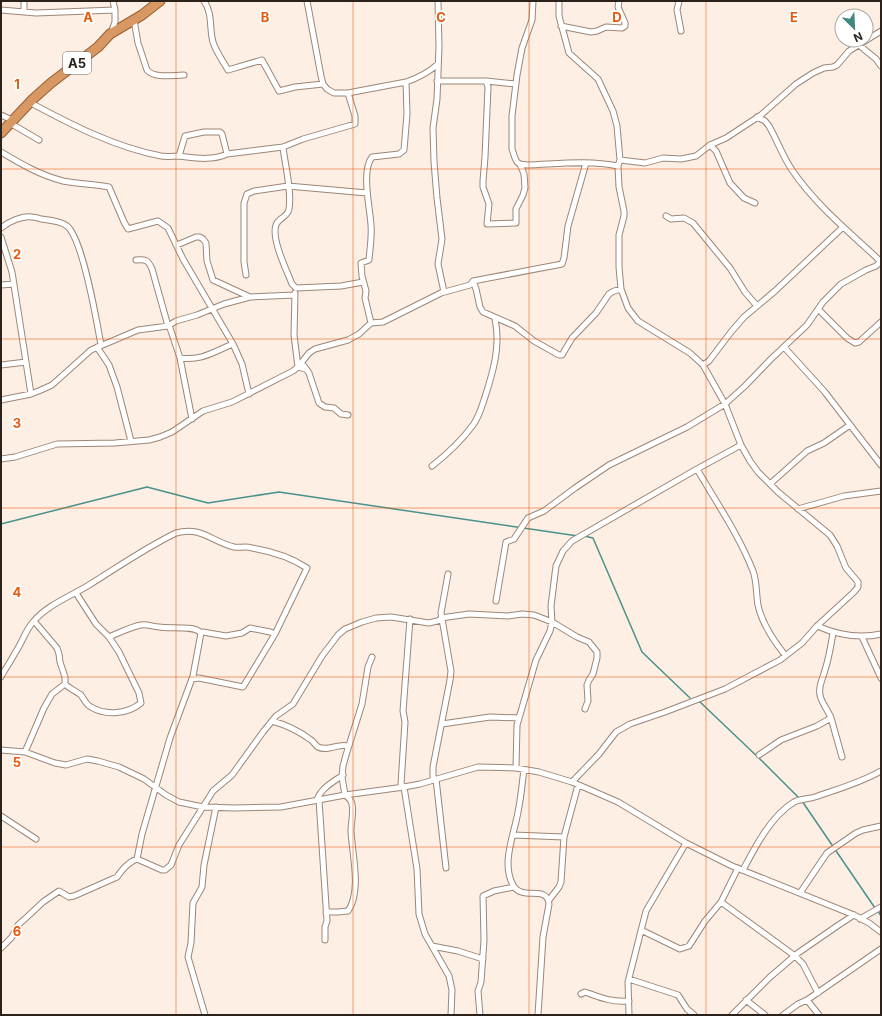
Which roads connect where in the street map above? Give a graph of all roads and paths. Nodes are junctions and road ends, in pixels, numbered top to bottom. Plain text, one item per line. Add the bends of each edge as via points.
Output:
1 (24, 1) edge
2 (113, 1) edge
3 (160, 1) edge
4 (204, 1) edge
5 (307, 1) edge
6 (438, 1) edge
7 (533, 1) edge
8 (559, 1) edge
9 (619, 1) edge
10 (679, 1) edge
11 (1, 10) edge
12 (115, 10) junction
13 (24, 12) junction
14 (134, 20) junction
15 (561, 26) junction
16 (681, 31) dead end
17 (110, 34) junction
18 (854, 48) edge
19 (863, 48) edge
20 (438, 64) junction
21 (881, 66) edge
22 (184, 76) dead end
23 (437, 81) junction
24 (486, 81) junction
25 (406, 82) junction
26 (323, 84) junction
27 (516, 84) junction
28 (348, 93) junction
29 (29, 102) junction
30 (1, 116) edge
31 (757, 117) junction
32 (11, 121) junction
33 (1, 133) edge
34 (39, 140) dead end
35 (710, 145) junction
36 (283, 147) junction
37 (1, 152) edge
38 (228, 154) junction
39 (179, 156) junction
40 (620, 160) junction
41 (586, 163) junction
42 (520, 164) junction
43 (618, 166) junction
44 (288, 186) junction
45 (367, 193) junction
46 (755, 203) dead end
47 (666, 216) dead end
48 (843, 227) junction
49 (1, 228) edge
50 (1, 237) edge
51 (177, 245) junction
52 (136, 260) dead end
53 (881, 263) edge
54 (246, 275) dead end
55 (473, 281) junction
56 (363, 282) junction
57 (14, 284) junction
58 (1, 285) edge
59 (296, 288) junction
60 (621, 289) junction
61 (444, 292) junction
62 (295, 295) junction
63 (250, 297) junction
64 (757, 306) junction
65 (212, 309) junction
66 (819, 310) junction
67 (495, 319) junction
68 (881, 322) edge
69 (371, 323) junction
70 (168, 326) junction
71 (232, 344) junction
72 (99, 346) junction
73 (784, 347) junction
74 (180, 358) junction
75 (302, 361) junction
76 (26, 362) junction
77 (1, 364) edge
78 (703, 365) junction
79 (298, 367) junction
80 (305, 368) junction
81 (31, 394) junction
82 (249, 394) junction
83 (1, 400) edge
84 (725, 404) junction
85 (348, 415) dead end
86 (192, 419) junction
87 (850, 425) junction
88 (131, 441) junction
89 (741, 445) junction
90 (1, 459) edge
91 (881, 465) edge
92 (432, 466) dead end
93 (697, 469) junction
94 (770, 484) junction
95 (881, 491) edge
96 (798, 509) junction
97 (448, 574) dead end
98 (76, 593) junction
99 (496, 601) dead end
100 (410, 619) junction
101 (441, 619) junction
102 (34, 621) junction
103 (552, 622) junction
104 (817, 626) junction
105 (202, 633) junction
106 (833, 633) junction
107 (275, 634) junction
108 (881, 634) edge
109 (109, 637) junction
110 (862, 637) junction
111 (785, 656) junction
112 (372, 657) dead end
113 (1, 677) edge
114 (881, 678) edge
115 (192, 679) junction
116 (65, 684) junction
117 (585, 709) dead end
118 (519, 718) junction
119 (831, 718) junction
120 (272, 721) junction
121 (442, 724) junction
122 (348, 746) junction
123 (1, 750) edge
124 (25, 752) junction
125 (759, 755) dead end
126 (842, 757) dead end
127 (516, 768) junction
128 (524, 770) junction
129 (881, 771) edge
130 (342, 775) junction
131 (435, 780) junction
132 (572, 782) junction
133 (578, 785) junction
134 (404, 787) junction
135 (156, 788) junction
136 (345, 795) junction
137 (318, 800) junction
138 (202, 806) junction
139 (216, 807) junction
140 (1, 816) edge
141 (881, 826) edge
142 (513, 835) junction
143 (564, 837) junction
144 (36, 839) dead end
145 (686, 843) junction
146 (137, 859) junction
147 (446, 868) dead end
148 (740, 869) junction
149 (514, 887) junction
150 (800, 893) junction
151 (549, 900) junction
152 (721, 902) junction
153 (881, 907) edge
154 (326, 912) junction
155 (854, 915) junction
156 (860, 919) junction
157 (641, 930) junction
158 (881, 932) edge
159 (325, 940) dead end
160 (432, 946) junction
161 (1, 948) edge
162 (881, 949) edge
163 (794, 956) junction
164 (483, 959) junction
165 (629, 979) junction
166 (818, 993) junction
167 (581, 994) dead end
168 (746, 1000) junction
169 (807, 1000) junction
170 (629, 1001) junction
171 (205, 1015) edge
172 (451, 1015) edge
173 (480, 1015) edge
174 (538, 1015) edge
175 (629, 1015) edge
176 (694, 1015) edge
177 (732, 1015) edge
178 (765, 1015) edge
179 (783, 1015) edge
180 (819, 1015) edge

1 - 13 street
2 - 12 street
3 - 14 highway, A5
4 - 26 street via 209,10 215,47 228,70 262,60 279,91
5 - 26 street
6 - 20 street
7 - 27 street via 530,27
8 - 15 street
9 - 15 street via 618,7 624,20 624,27 606,27 591,32
10 - 16 street via 677,10
11 - 13 street
12 - 13 street
12 - 17 street via 115,22
14 - 17 highway, A5
14 - 22 street via 147,70 158,75
15 - 40 street via 568,53 598,79 610,105 619,133
17 - 29 highway, A5 via 98,47
18 - 31 street via 833,68 824,68 796,84
19 - 21 street
20 - 23 street
20 - 25 street via 418,78
23 - 24 street
23 - 61 street via 433,128 434,162 442,239 438,264
24 - 27 street
24 - 42 street via 488,88 483,187 489,204 487,224 516,223 516,209 525,188
25 - 28 street
25 - 45 street via 404,150 399,154 370,159
26 - 28 street via 334,93
27 - 42 street via 512,116 512,149
28 - 36 street via 355,124
29 - 32 highway, A5
29 - 39 street via 103,138 162,156
30 - 32 street
31 - 35 street via 726,138
31 - 48 street via 769,126 791,168 802,183
32 - 33 highway, A5
32 - 34 street
35 - 40 street via 696,156 687,158 663,158 645,163
35 - 46 street via 716,151 730,183 744,198
36 - 38 street
36 - 44 street
37 - 51 street via 32,170 51,177 109,187 126,228 158,221 168,228
38 - 39 street via 208,159
38 - 39 street via 220,132 204,132 185,136
40 - 43 street
41 - 42 street
41 - 43 street
41 - 55 street via 568,226 562,264
43 - 60 street via 624,211 618,248
44 - 45 street
44 - 54 street via 254,191 245,197
44 - 59 street via 288,214 275,226 278,250
45 - 56 street via 371,238 369,260 361,262
47 - 64 street via 671,219 684,218 693,223
48 - 53 street
48 - 64 street
49 - 72 street via 30,216 67,226 82,258 93,301
50 - 57 street
51 - 63 street via 196,237 203,239 213,280
51 - 65 street
52 - 70 street via 144,259 150,265
53 - 66 street via 841,284 823,302
55 - 61 street via 470,285
55 - 67 street via 481,310
56 - 59 street via 341,286
56 - 69 street
57 - 58 street
57 - 76 street
59 - 62 street
60 - 67 street via 609,294 596,313 572,338 562,355 534,341 515,326
60 - 78 street via 628,308 638,321 690,353
61 - 69 street via 383,322
62 - 63 street
62 - 79 street via 294,335
63 - 65 street
64 - 78 street via 744,317
65 - 70 street
65 - 71 street
66 - 68 street via 855,343
66 - 73 street
67 - 92 street via 495,361 476,420 445,456
69 - 75 street via 360,334 315,349
70 - 72 street via 138,330
70 - 74 street
71 - 74 street via 200,358
71 - 82 street via 242,364
72 - 81 street via 82,357 52,384
72 - 88 street via 117,387
73 - 84 street
73 - 87 street via 824,391
74 - 86 street
75 - 79 street
75 - 80 street
76 - 77 street
76 - 81 street
78 - 84 street
79 - 80 street
79 - 82 street
80 - 85 street via 322,405
81 - 83 street
82 - 86 street via 203,411
84 - 89 street
84 - 99 street via 687,427 609,465 544,510 528,518 514,539 506,542
86 - 88 street via 160,437
87 - 91 street
87 - 94 street via 807,451
88 - 90 street via 57,444
89 - 93 street
89 - 94 street via 754,466
93 - 103 street via 572,541 563,551 556,566 551,606
93 - 111 street via 749,561 763,622
94 - 96 street
95 - 96 street via 844,496
96 - 104 street via 830,535 846,568 858,582 854,592
97 - 101 street
98 - 102 street via 46,610
98 - 107 street via 157,542 182,532 199,532 232,547 251,547 288,558 307,568
98 - 109 street via 96,624
100 - 101 street via 429,623
100 - 120 street via 376,618 345,629 322,656 293,704
100 - 134 street via 403,711 405,722 401,784
101 - 103 street via 469,614 522,614 534,615
101 - 121 street via 451,671
102 - 113 street
102 - 116 street via 57,648
103 - 117 street via 589,642 597,652 593,674 587,685 588,701
103 - 118 street via 536,660
104 - 106 street
104 - 111 street via 802,643
105 - 107 street via 226,636 242,634 250,628
105 - 109 street via 193,629 147,625
105 - 115 street
106 - 110 street
106 - 119 street via 820,690 820,697
107 - 115 street via 243,687 199,678
108 - 110 street
109 - 116 street via 119,652 142,703 118,713 111,713 90,707 81,695
110 - 114 street
111 - 132 street via 725,689 630,724 616,732 595,760
112 - 122 street via 362,704
115 - 135 street via 170,738
116 - 124 street via 52,694
118 - 121 street via 490,717
118 - 127 street via 516,732
119 - 125 street via 782,740
119 - 126 street
120 - 122 street via 298,731 324,748 334,748 343,744
120 - 138 street via 232,775 213,791
121 - 131 street via 434,768
122 - 130 street
123 - 124 street
124 - 135 street via 66,765 87,759 98,760 119,767
127 - 128 street
127 - 131 street via 478,767
128 - 132 street
128 - 142 street
129 - 148 street via 868,779 795,801 781,813
130 - 136 street
130 - 137 street via 319,794
131 - 134 street
131 - 147 street
132 - 133 street
133 - 143 street
133 - 145 street via 618,802
134 - 136 street
134 - 160 street via 418,879 419,914
135 - 138 street via 179,802
135 - 146 street
136 - 137 street
136 - 154 street via 352,803 354,895 348,911
137 - 139 street via 281,807
137 - 154 street
138 - 139 street
138 - 146 street via 168,869 162,870
139 - 171 street via 202,887 194,903 188,957
140 - 144 street
141 - 150 street via 856,833 827,853
142 - 143 street
142 - 149 street via 508,875
143 - 151 street via 561,882
145 - 148 street
145 - 157 street via 651,901
146 - 161 street via 131,861 117,877 74,896 69,897 59,891 42,902 18,925 12,937
148 - 150 street
148 - 152 street
149 - 151 street via 523,894 540,894
149 - 164 street via 483,896
150 - 155 street
151 - 174 street via 542,937
152 - 157 street via 689,946 680,949
152 - 163 street
153 - 156 street
154 - 159 street
155 - 156 street
155 - 163 street
156 - 158 street
157 - 165 street
160 - 164 street
160 - 172 street via 449,976 452,990
162 - 166 street
163 - 166 street via 803,964
163 - 168 street
164 - 173 street via 478,991
165 - 170 street
165 - 176 street via 678,994
166 - 169 street
167 - 170 street via 585,992 609,1001
168 - 177 street
168 - 178 street
169 - 179 street
169 - 180 street
170 - 175 street

